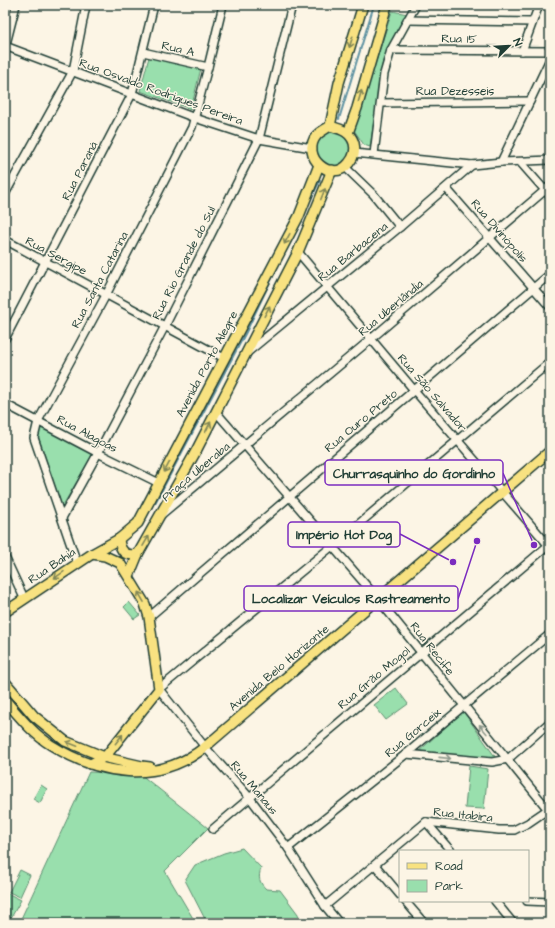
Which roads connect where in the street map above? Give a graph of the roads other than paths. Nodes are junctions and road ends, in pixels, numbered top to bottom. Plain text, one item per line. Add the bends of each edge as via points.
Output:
1 (16, 5) edge
2 (86, 5) edge
3 (154, 5) edge
4 (223, 5) edge
5 (292, 5) edge
6 (363, 5) edge
7 (387, 5) edge
8 (416, 5) edge
9 (539, 5) edge
10 (407, 20) junction
11 (532, 22) junction
12 (5, 47) edge
13 (391, 50) junction
14 (522, 51) junction
15 (550, 51) edge
16 (143, 52) junction
17 (550, 59) edge
18 (208, 67) junction
19 (72, 71) junction
20 (132, 94) junction
21 (530, 101) junction
22 (381, 102) junction
23 (194, 118) junction
24 (330, 126) junction
25 (348, 133) junction
26 (259, 139) junction
27 (312, 148) junction
28 (354, 153) junction
29 (374, 154) junction
30 (550, 160) edge
31 (501, 162) junction
32 (520, 162) junction
33 (472, 164) junction
34 (319, 165) junction
35 (345, 167) junction
36 (332, 170) junction
37 (446, 188) junction
38 (549, 191) edge
39 (5, 194) edge
40 (400, 227) junction
41 (490, 238) junction
42 (5, 240) edge
43 (298, 252) junction
44 (45, 262) junction
45 (550, 274) edge
46 (327, 286) junction
47 (534, 287) junction
48 (106, 295) junction
49 (550, 307) edge
50 (165, 326) junction
51 (5, 339) edge
52 (371, 339) junction
53 (245, 354) junction
54 (224, 358) junction
55 (550, 362) edge
56 (414, 390) junction
57 (5, 404) edge
58 (216, 412) junction
59 (38, 421) junction
60 (459, 440) junction
61 (245, 445) junction
62 (550, 451) edge
63 (98, 453) junction
64 (159, 483) junction
65 (503, 491) junction
66 (289, 497) junction
67 (160, 515) junction
68 (62, 518) junction
69 (119, 539) junction
70 (332, 546) junction
71 (550, 546) edge
72 (92, 554) junction
73 (138, 554) junction
74 (5, 557) edge
75 (77, 563) junction
76 (129, 576) junction
77 (24, 598) junction
78 (378, 599) junction
79 (5, 612) edge
80 (149, 617) junction
81 (550, 634) edge
82 (421, 652) junction
83 (5, 682) edge
84 (159, 689) junction
85 (5, 700) edge
86 (463, 706) junction
87 (550, 722) edge
88 (205, 747) junction
89 (406, 754) junction
90 (105, 757) junction
91 (508, 759) junction
92 (90, 764) junction
93 (164, 768) junction
94 (250, 798) junction
95 (549, 810) edge
96 (426, 822) junction
97 (213, 829) dead end
98 (288, 848) junction
99 (450, 850) edge
100 (375, 865) junction
101 (399, 894) edge
102 (529, 901) edge
103 (406, 902) edge
104 (496, 902) edge
105 (550, 902) edge
106 (325, 906) junction
107 (339, 923) edge
108 (424, 923) edge
109 (513, 923) edge

1 - 12 street
2 - 19 street
3 - 16 street, Rua Paraná
4 - 18 street, Rua Santa Catarina
5 - 26 street, Rua Rio Grande do Sul
6 -> 24 main road via 339,83
25 -> 7 main road
8 - 10 street
9 - 11 street
10 - 11 street
10 - 13 street
11 - 14 street
12 - 19 street, Rua Osvaldo Rodrigues Pereira
13 - 14 street, Rua 15
13 - 22 street via 384,74
14 - 15 street, Rua 15
16 - 18 street, Rua A
16 - 20 street, Rua Paraná
17 - 21 street
18 - 23 street, Rua Santa Catarina
19 - 20 street, Rua Osvaldo Rodrigues Pereira
19 - 39 street
20 - 23 street, Rua Osvaldo Rodrigues Pereira
20 - 44 street, Rua Paraná
21 - 22 street, Rua Dezesseis
21 - 31 street
22 - 29 street
23 - 26 street, Rua Osvaldo Rodrigues Pereira
23 - 48 street, Rua Santa Catarina via 192,127
24 - 25 main road
24 - 27 main road via 318,133
25 - 28 main road via 353,140
26 - 27 street, Rua Osvaldo Rodrigues Pereira
26 - 50 street, Rua Rio Grande do Sul
27 - 34 main road
28 - 29 street
28 - 35 main road
29 - 33 street
30 - 32 street
31 - 32 street
31 - 33 street
32 - 38 street
33 - 37 street, Rua Barbacena
34 - 36 main road
34 -> 54 main road, Avenida Porto Alegre via 298,216
35 - 36 main road
35 - 40 street via 374,194
43 -> 36 main road
37 - 40 street, Rua Barbacena
37 - 41 street, Rua Divinópolis
38 - 41 street, Rua Uberlândia
40 - 46 street, Rua Barbacena
41 - 47 street, Rua Divinópolis
41 - 52 street, Rua Uberlândia
42 - 44 street, Rua Sergipe
43 - 46 street, Rua São Salvador
53 -> 43 main road
44 - 48 street, Rua Sergipe
44 - 51 street, Rua Paraná
45 - 47 street, Rua Ouro Preto
46 - 52 street, Rua São Salvador
46 - 53 street, Rua Barbacena
47 - 49 street, Rua Divinópolis
47 - 56 street, Rua Ouro Preto
48 - 50 street, Rua Sergipe
48 - 59 street, Rua Santa Catarina
50 - 54 street, Rua Sergipe
50 - 63 street, Rua Rio Grande do Sul
52 - 56 street, Rua São Salvador
52 - 61 street, Rua Uberlândia
53 - 58 main road
54 -> 64 main road, Avenida Porto Alegre
55 - 60 street
56 - 60 street, Rua São Salvador
56 - 66 street, Rua Ouro Preto
57 - 59 street, Rua Alagoas
58 - 61 street, Rua Recife
67 -> 58 main road
59 - 63 street, Rua Alagoas
59 - 68 street, Rua Santa Catarina via 34,438
60 - 65 street, Rua São Salvador
60 - 70 street
61 - 66 street, Rua Recife
61 - 67 street, Praça Uberaba
62 - 65 main road, Avenida Belo Horizonte
63 - 64 street, Rua Alagoas
63 - 68 street, Rua Rio Grande do Sul
64 - 69 main road, Avenida Porto Alegre via 138,523
65 - 71 street, Rua São Salvador
65 - 78 main road, Avenida Belo Horizonte
66 - 70 street, Rua Recife
66 - 80 street, Rua Ouro Preto
73 -> 67 main road
68 - 75 street, Rua Santa Catarina
69 - 72 main road, Avenida Porto Alegre
69 - 73 main road via 121,550 133,555
70 - 78 street, Rua Recife
70 - 84 street
71 - 82 street, Rua Grão Mogol
72 - 75 main road, Rua Bahia
72 - 76 main road via 105,556 120,563
73 - 76 main road
74 - 77 street
75 -> 77 main road, Rua Bahia
80 -> 76 main road via 145,604
77 - 79 main road, Rua Bahia
78 - 82 street, Rua Recife
78 - 88 main road, Avenida Belo Horizonte
80 - 84 main road
81 - 86 street, Rua Gorceix
82 - 86 street, Rua Recife
82 - 94 street, Rua Grão Mogol
90 -> 83 main road, Avenida Belo Horizonte via 65,741 34,716
84 - 88 street, Rua Manaus
90 -> 84 main road
85 - 92 main road, Avenida Belo Horizonte via 27,725 50,744
86 - 89 street, Rua Gorceix
91 -> 86 street, Rua Recife
87 - 91 street
88 - 93 main road, Avenida Belo Horizonte via 184,761
88 - 94 street, Rua Manaus
89 -> 91 street via 492,762
89 - 98 street, Rua Gorceix
90 - 92 main road
90 - 93 main road, Avenida Belo Horizonte via 142,766
91 - 95 street, Rua Recife
92 - 93 main road, Avenida Belo Horizonte via 128,772 148,772
94 - 97 street, Rua Grão Mogol
94 - 98 street, Rua Manaus
95 - 96 street, Rua Itabira via 514,830
96 - 99 street
96 - 100 street, Rua Itabira
98 - 106 street, Rua Manaus
100 - 101 street
100 - 106 street, Rua Itabira
102 - 105 street
103 - 108 street
104 - 109 street
106 - 107 street, Rua Manaus

